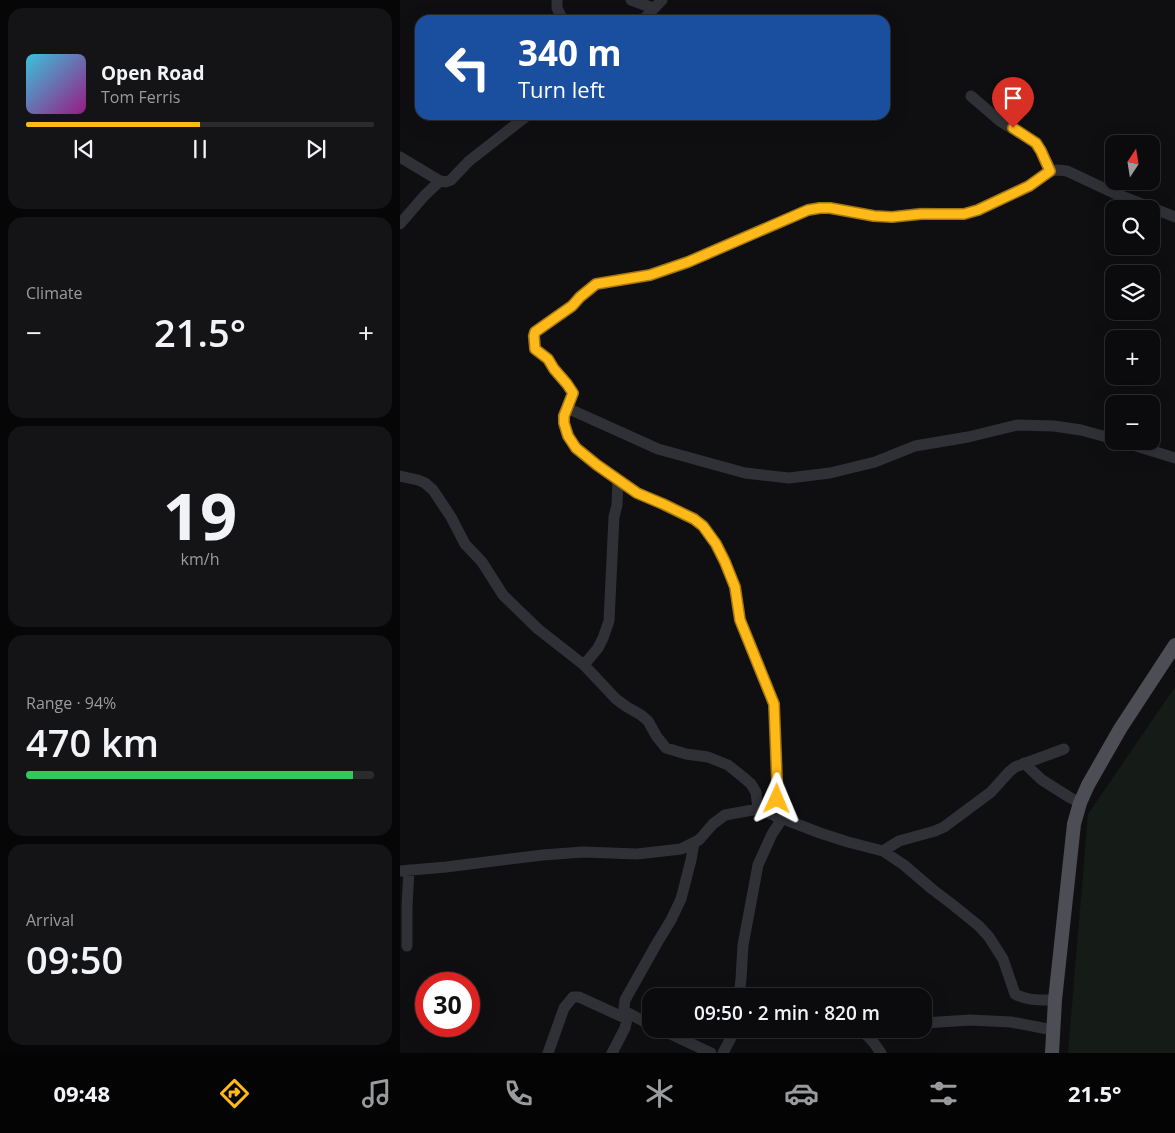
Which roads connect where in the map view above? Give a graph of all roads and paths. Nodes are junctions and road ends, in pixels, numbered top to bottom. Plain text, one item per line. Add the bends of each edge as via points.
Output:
1 (557, 0) edge
2 (630, 0) edge
3 (662, 0) edge
4 (653, 8) junction
5 (560, 15) edge
6 (647, 15) edge
7 (971, 96) dead end
8 (522, 120) edge
9 (400, 157) edge
10 (1050, 171) junction
11 (440, 181) junction
12 (1175, 217) edge
13 (400, 224) edge
14 (567, 408) junction
15 (1105, 437) edge
16 (1149, 450) edge
17 (1175, 458) edge
18 (400, 476) edge
19 (618, 480) junction
20 (1175, 645) edge
21 (584, 665) junction
22 (1064, 749) dead end
23 (1024, 763) junction
24 (1080, 803) junction
25 (758, 809) junction
26 (779, 818) junction
27 (694, 843) junction
28 (883, 851) junction
29 (404, 871) edge
30 (407, 946) dead end
31 (740, 988) edge
32 (1055, 1000) junction
33 (626, 1016) junction
34 (642, 1022) edge
35 (932, 1022) edge
36 (1053, 1030) junction
37 (679, 1038) edge
38 (731, 1038) edge
39 (871, 1038) edge
40 (548, 1053) edge
41 (612, 1053) edge
42 (711, 1053) edge
43 (723, 1053) edge
44 (881, 1053) edge
45 (1052, 1053) edge

1 - 5 street
2 - 4 street
3 - 4 street
4 - 6 street
7 - 10 street via 1000,121 1036,143
8 - 11 street via 451,180
9 - 11 street
10 - 12 street via 1066,172
10 - 14 street via 1029,186 964,214 892,217 820,208 808,210 688,262 650,275 596,284 534,336 535,349 548,359 573,393
11 - 13 street
14 - 15 street via 658,449 744,472 789,478 830,473 875,462 915,446 1017,425 1054,426
14 - 19 street via 564,423 576,448
16 - 17 street
18 - 21 street via 418,480 433,490 466,544 504,595 538,629
19 - 21 street via 609,621 598,648
19 - 26 street via 637,493 694,519 716,544 725,562 735,587 740,620 774,704
20 - 24 main road via 1120,729
21 - 25 street via 616,700 648,721 666,748 708,757 728,765 744,777 756,792
22 - 23 street
23 - 24 street via 1042,780
23 - 28 street via 944,827 899,841
24 - 32 main road via 1074,824
25 - 26 street
25 - 27 street via 725,815
26 - 28 street
26 - 31 street via 758,864 743,945
27 - 29 street via 637,854 543,854
27 - 33 street via 681,899 625,1000
28 - 32 street via 984,932 1003,959 1015,994 1029,999
29 - 30 street
32 - 36 main road
33 - 34 street
33 - 40 street via 573,997 564,1008
33 - 41 street via 625,1028
35 - 36 street via 1011,1022
36 - 45 main road
37 - 42 street
38 - 43 street
39 - 44 street

